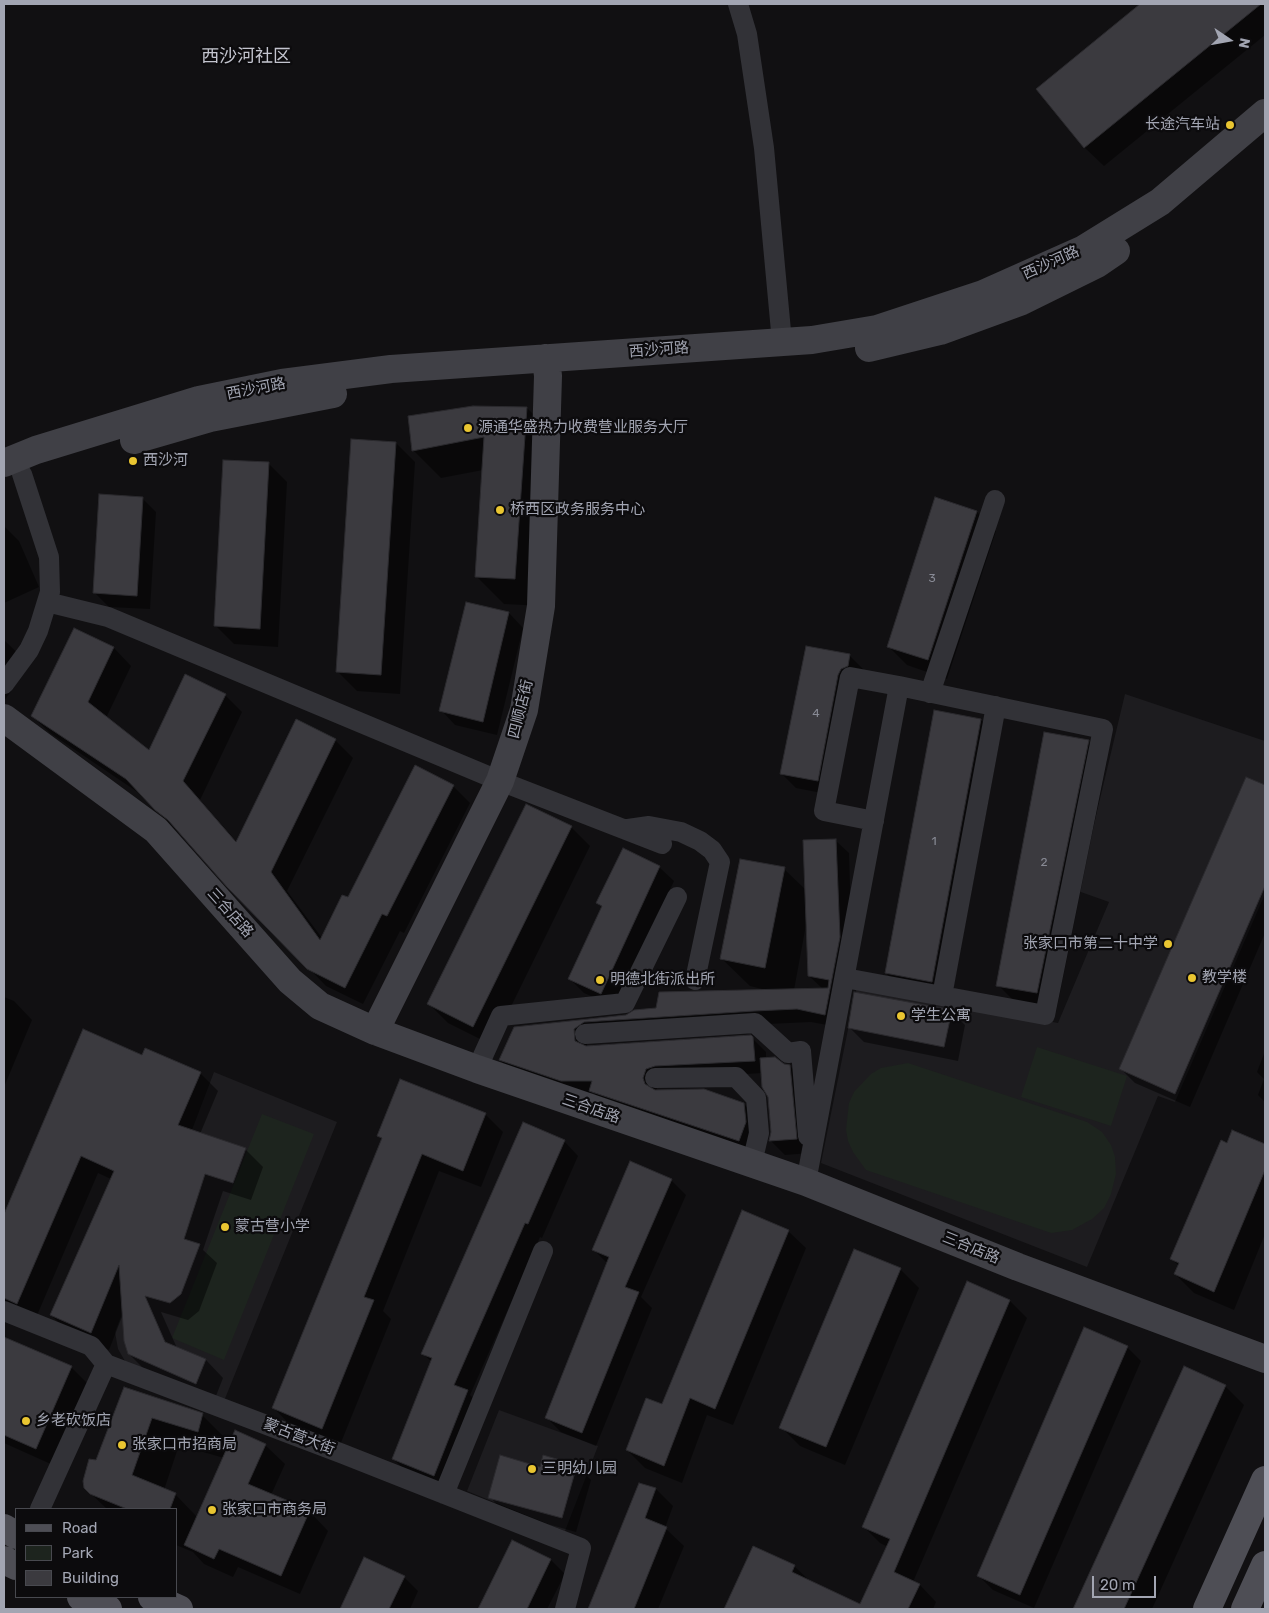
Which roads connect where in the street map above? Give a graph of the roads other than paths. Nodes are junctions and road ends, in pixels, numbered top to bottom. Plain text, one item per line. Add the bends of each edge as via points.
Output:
1 (738, 4) edge
2 (1265, 113) edge
3 (1265, 136) edge
4 (782, 342) junction
5 (547, 367) junction
6 (10, 473) edge
7 (995, 500) dead end
8 (47, 602) junction
9 (4, 684) edge
10 (899, 686) junction
11 (930, 693) junction
12 (996, 706) junction
13 (4, 718) edge
14 (500, 781) junction
15 (874, 821) junction
16 (624, 830) junction
17 (662, 844) dead end
18 (677, 897) dead end
19 (845, 978) junction
20 (695, 980) dead end
21 (942, 996) junction
22 (375, 1030) junction
23 (586, 1034) dead end
24 (477, 1068) junction
25 (803, 1074) junction
26 (655, 1078) dead end
27 (826, 1078) junction
28 (808, 1136) dead end
29 (752, 1164) junction
30 (806, 1182) junction
31 (544, 1251) dead end
32 (4, 1311) edge
33 (1265, 1359) edge
34 (106, 1364) junction
35 (1265, 1480) edge
36 (444, 1494) junction
37 (40, 1508) edge
38 (1255, 1528) edge
39 (1265, 1565) edge
40 (78, 1598) edge
41 (81, 1598) edge
42 (154, 1598) edge
43 (70, 1609) edge
44 (108, 1609) edge
45 (179, 1609) edge
46 (565, 1609) edge
47 (1207, 1609) edge
48 (1245, 1609) edge

1 - 4 street via 747,34 764,148
2 - 4 street, 西沙河路 via 1160,202 1084,249 983,294 877,329
3 - 5 street, 西沙河路 via 1170,217 1097,264 1022,301 940,331 874,348 796,359
4 - 5 street, 西沙河路
5 - 6 street, 西沙河路 via 319,396 210,418
5 - 14 street, 四顺店街 via 541,606 524,710
6 - 8 street via 49,557 50,592
7 - 11 street
8 - 9 street via 29,650
8 - 14 street via 108,617
10 - 11 street
10 - 15 street
10 - 15 street via 850,677 824,811
11 - 12 street
12 - 21 street
12 - 21 street via 1103,729 1045,1015
13 - 22 street, 三合店路 via 156,830 298,987 320,1006
14 - 16 street
14 - 22 street, 四顺店街
15 - 19 street
16 - 17 street
16 - 20 street via 649,826 681,832 700,840 720,862
18 - 24 street via 624,1002 501,1016
19 - 21 street
19 - 27 street
22 - 24 street, 三合店路
23 - 25 street via 755,1023 788,1053 801,1051
24 - 29 street, 三合店路
25 - 27 street
25 - 28 street
26 - 29 street via 736,1077 756,1098 759,1133
27 - 30 street
29 - 30 street, 三合店路
30 - 33 street, 三合店路 via 1018,1267
31 - 36 street
32 - 34 street via 91,1346
34 - 36 street, 蒙古营大街
34 - 37 street
35 - 38 main road
36 - 46 street, 蒙古营大街 via 581,1548
38 - 47 main road
39 - 48 main road
40 - 43 street
41 - 44 main road
42 - 45 main road

